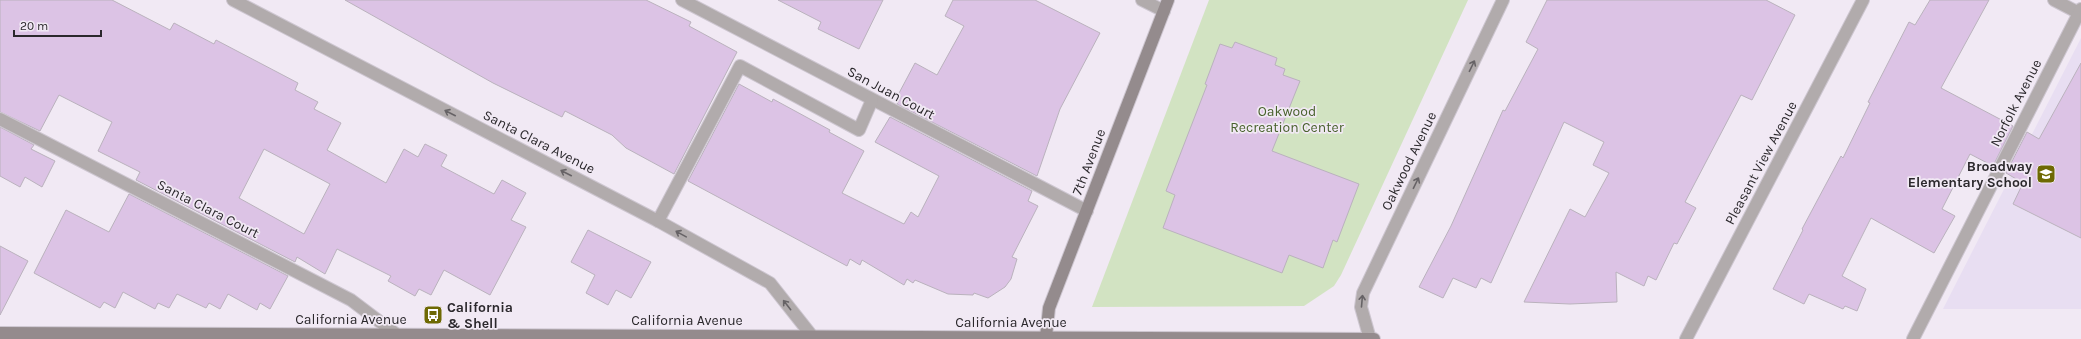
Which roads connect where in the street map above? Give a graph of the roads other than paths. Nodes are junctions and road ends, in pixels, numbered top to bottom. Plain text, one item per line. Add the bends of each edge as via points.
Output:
1 (233, 0) edge
2 (682, 0) edge
3 (1142, 0) edge
4 (1503, 0) edge
5 (1863, 0) edge
6 (2054, 0) edge
7 (1166, 6) edge
8 (2080, 11) edge
9 (872, 100) junction
10 (0, 119) edge
11 (1086, 211) junction
12 (658, 221) junction
13 (0, 333) edge
14 (812, 336) junction
15 (396, 337) edge
16 (1046, 337) junction
17 (1370, 339) edge
18 (1374, 339) edge
19 (1686, 339) edge
20 (1913, 339) edge

12 -> 1 street, Santa Clara Avenue
2 - 9 street, San Juan Court
3 - 7 street
17 -> 4 street, Oakwood Avenue via 1361,307 1363,293
5 - 19 street, Pleasant View Avenue
6 - 8 street
7 - 11 street, 7th Avenue
8 - 20 street, Norfolk Avenue
9 - 11 street, San Juan Court
9 - 12 street via 859,130 740,66
10 - 15 street, Santa Clara Court via 352,300
11 - 16 street, 7th Avenue via 1049,308
14 -> 12 street, Santa Clara Avenue via 770,283
13 - 15 street, California Avenue
14 - 15 street, California Avenue
14 - 16 street, California Avenue
16 - 17 street, California Avenue
17 - 18 street, California Avenue

